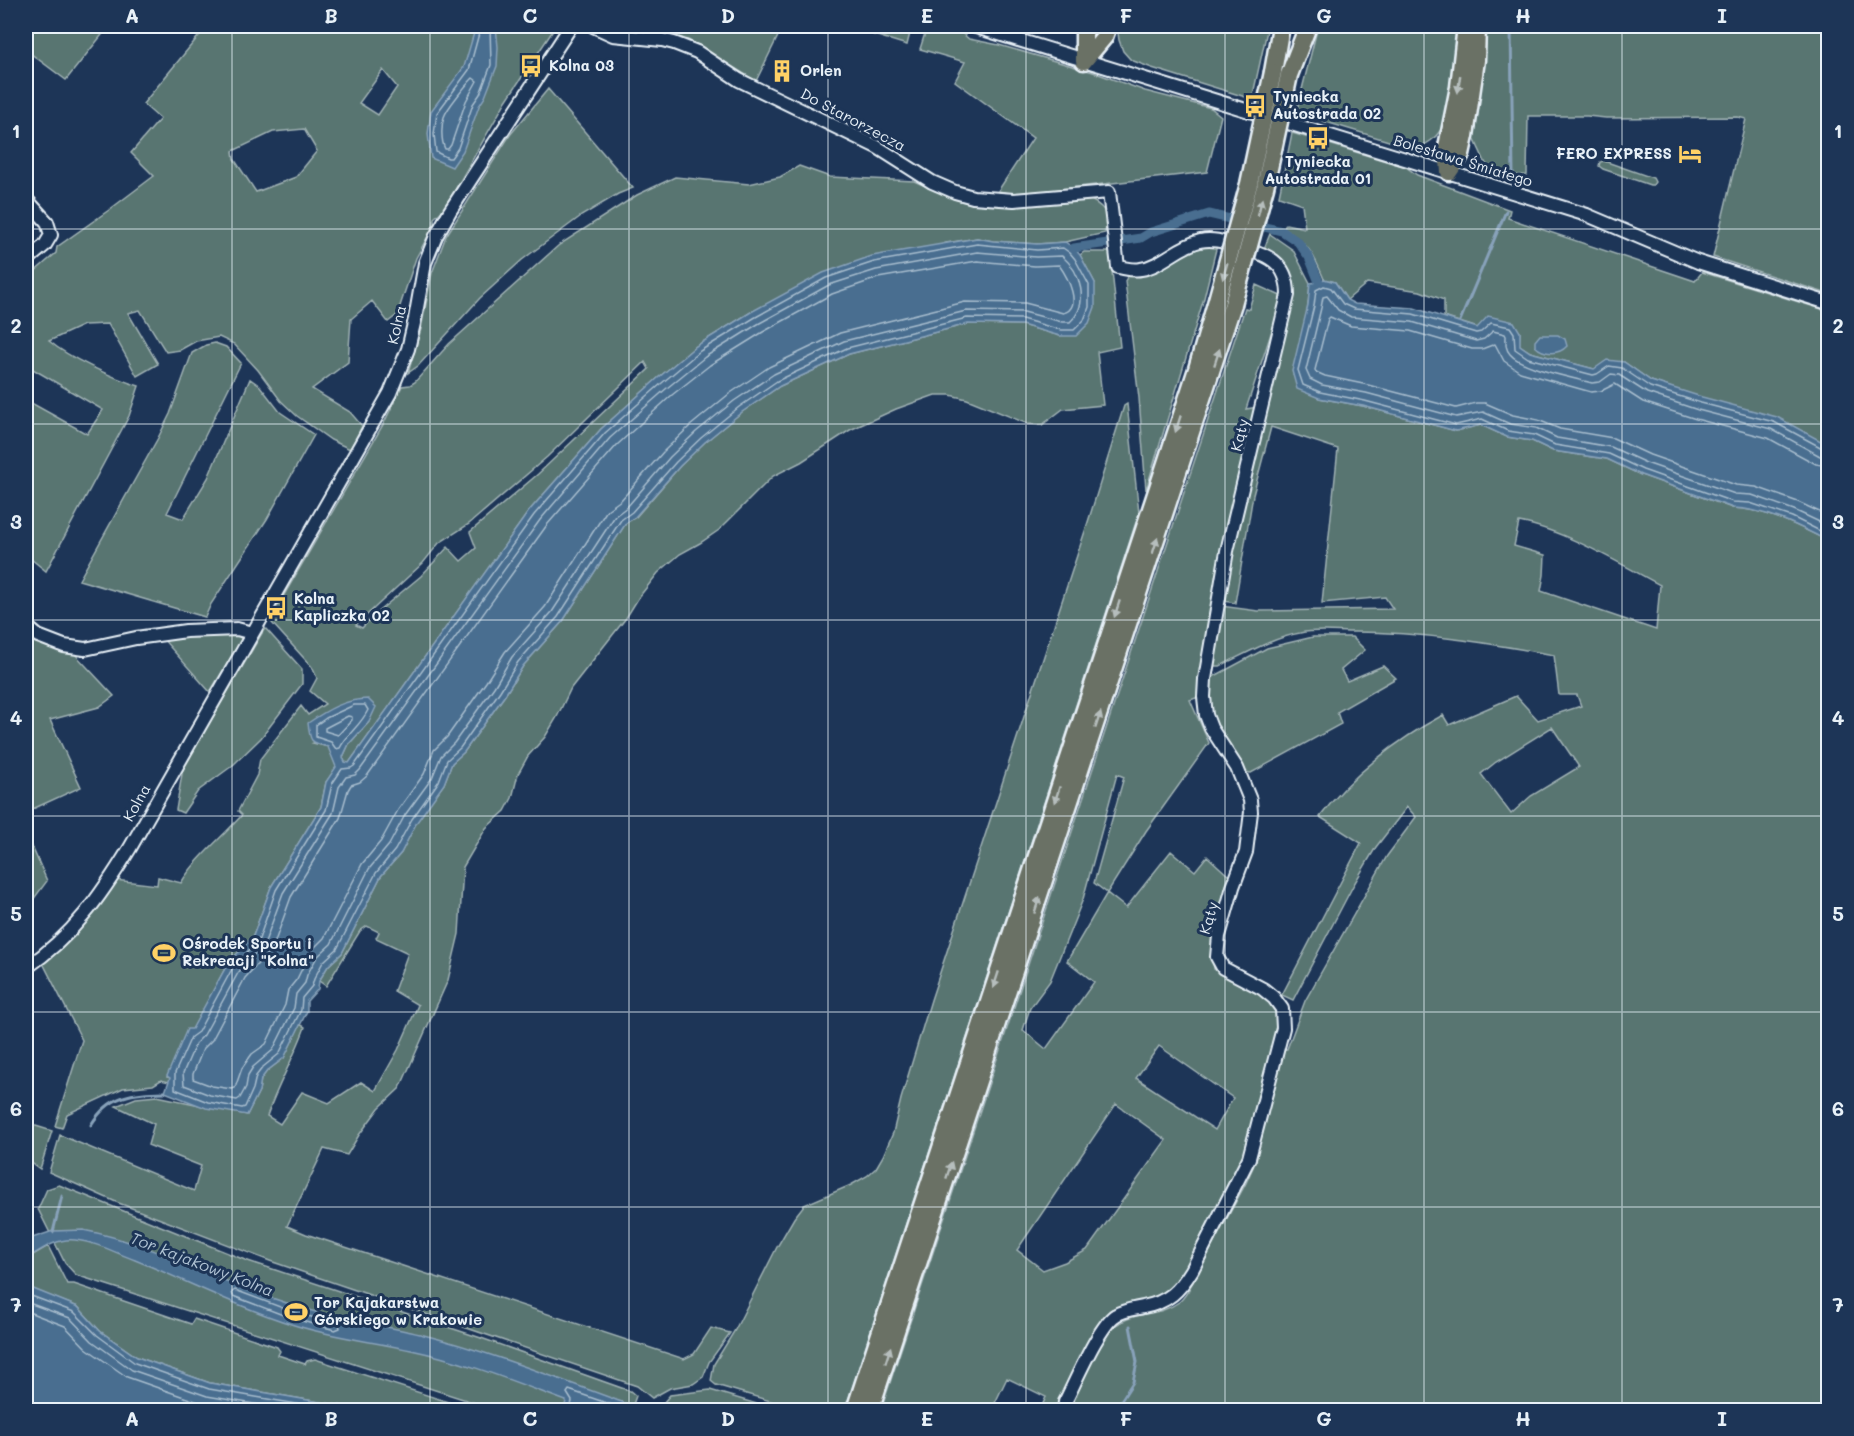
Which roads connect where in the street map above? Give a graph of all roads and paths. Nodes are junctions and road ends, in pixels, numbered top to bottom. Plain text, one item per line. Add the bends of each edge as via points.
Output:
1 (571, 26) edge
2 (593, 26) edge
3 (973, 26) edge
4 (1087, 26) edge
5 (1108, 26) edge
6 (1279, 26) edge
7 (1298, 26) edge
8 (1308, 26) edge
9 (1464, 26) edge
10 (1477, 26) edge
11 (1084, 61) junction
12 (1279, 70) junction
13 (1449, 172) junction
14 (26, 199) edge
15 (1116, 249) joint
16 (26, 261) edge
17 (1225, 302) junction
18 (1828, 303) edge
19 (26, 626) edge
20 (252, 633) junction
21 (26, 969) edge
22 (855, 1410) edge
23 (870, 1410) edge
24 (1064, 1410) edge

1 - 20 street, Kolna via 436,236 425,263 408,349 390,393
2 - 15 street, Do Starorzecza via 613,35 662,40 697,52 740,80 877,147 955,192 1014,200 1109,192
3 - 11 street, Bolesława Śmiałego
4 - 11 highway
5 - 11 highway
6 - 12 highway
7 - 12 highway
8 - 12 highway
9 -> 13 highway via 1459,87 1447,147
10 - 13 highway via 1465,136 1461,154
11 - 13 street, Bolesława Śmiałego
12 - 17 highway, bridge via 1265,187
13 - 18 street, Bolesława Śmiałego via 1587,215 1698,262
14 - 16 street via 47,222 51,235
15 - 24 street, Kąty via 1118,267 1138,270 1151,267 1193,243 1219,241 1270,257 1282,270 1288,285 1227,551 1204,697 1208,722 1237,768 1251,812 1246,852 1216,957 1223,968 1274,998 1281,1009 1283,1028 1249,1158 1192,1270 1174,1295 1116,1315 1105,1326
17 -> 22 highway via 1197,369
23 -> 17 highway
19 - 20 street via 38,636 85,649 186,631 237,629
20 - 21 street, Kolna via 111,878 76,925

